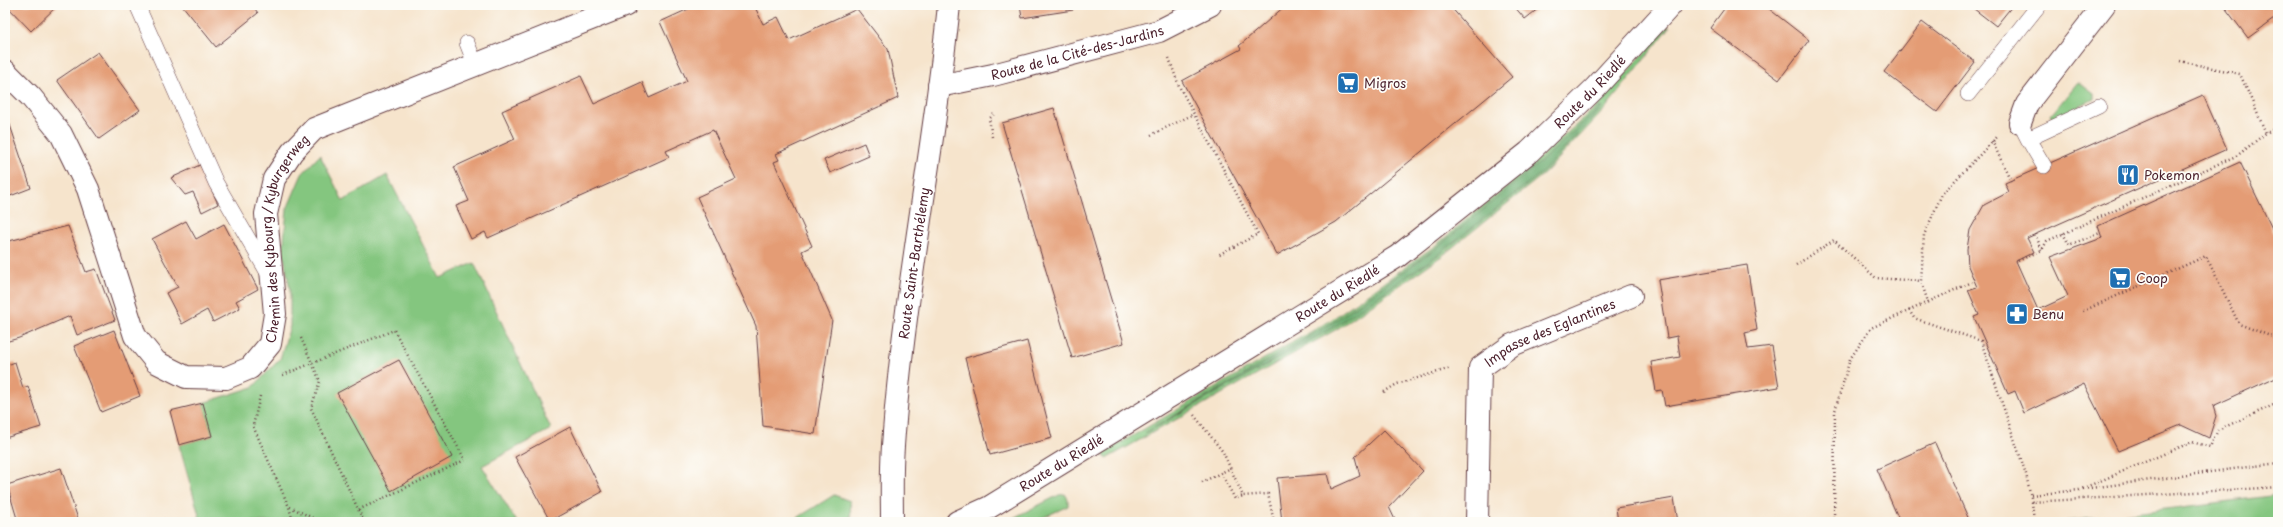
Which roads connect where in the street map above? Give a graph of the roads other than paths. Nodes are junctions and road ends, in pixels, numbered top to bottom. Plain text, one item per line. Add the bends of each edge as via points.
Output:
1 (137, 5) edge
2 (626, 5) edge
3 (949, 5) edge
4 (1210, 5) edge
5 (1672, 5) edge
6 (2039, 5) edge
7 (2104, 5) edge
8 (467, 42) dead end
9 (476, 66) junction
10 (5, 71) edge
11 (939, 86) junction
12 (1968, 94) dead end
13 (2099, 106) dead end
14 (2024, 131) junction
15 (2044, 166) dead end
16 (270, 275) junction
17 (1631, 296) dead end
18 (892, 522) edge
19 (957, 522) edge
20 (1477, 522) edge

1 - 16 lane via 216,183
2 - 9 street, Chemin des Kybourg / Kyburgerweg
3 - 11 street, Route Saint-Barthélemy
4 - 11 street, Route de la Cité-des-Jardins via 1159,31 993,75
5 - 19 street, Route du Riedlé via 1595,88 1529,152 1398,256 988,508
6 - 12 lane
7 - 14 street via 2027,104
8 - 9 lane
9 - 16 street, Chemin des Kybourg / Kyburgerweg via 314,129 292,152 274,179 266,214
10 - 16 street, Chemin des Kybourg / Kyburgerweg via 31,97 61,134 88,189 135,336 156,362 186,377 226,378 250,368 270,344 275,314
11 - 18 street, Route Saint-Barthélemy via 903,339 893,447
13 - 14 lane
14 - 15 lane
17 - 20 street, Impasse des Eglantines via 1512,345 1480,368

